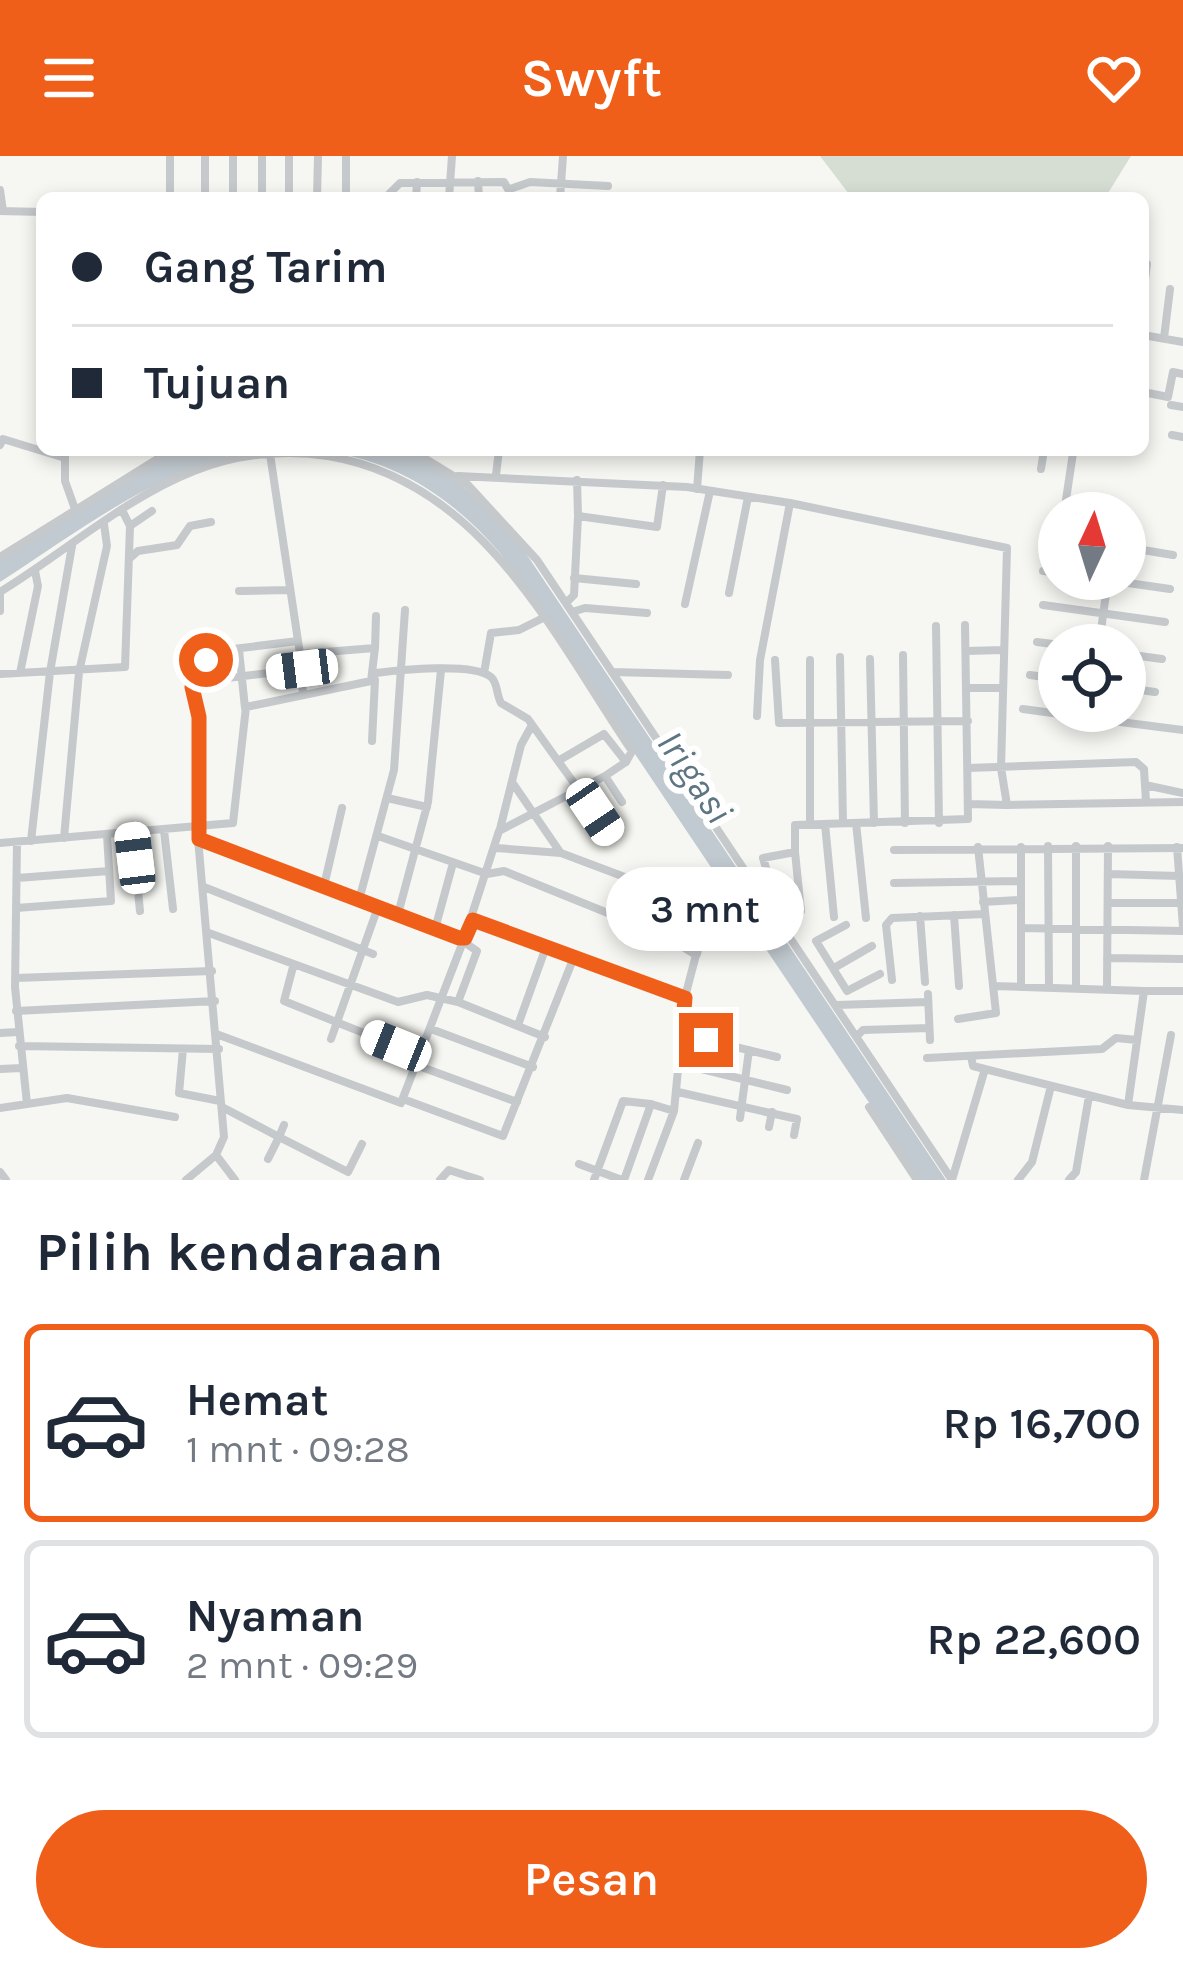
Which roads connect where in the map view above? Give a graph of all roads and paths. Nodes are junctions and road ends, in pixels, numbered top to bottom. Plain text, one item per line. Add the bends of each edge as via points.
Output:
1 (170, 156) edge
2 (206, 156) edge
3 (233, 156) edge
4 (262, 156) edge
5 (289, 156) edge
6 (318, 156) edge
7 (346, 156) edge
8 (452, 156) edge
9 (563, 156) edge
10 (478, 181) junction
11 (417, 182) junction
12 (449, 182) junction
13 (561, 183) junction
14 (608, 186) dead end
15 (0, 190) edge
16 (170, 192) edge
17 (205, 192) edge
18 (233, 192) edge
19 (262, 192) edge
20 (289, 192) edge
21 (317, 192) edge
22 (346, 192) edge
23 (392, 192) edge
24 (416, 192) edge
25 (449, 192) edge
26 (478, 192) edge
27 (511, 192) edge
28 (514, 192) edge
29 (560, 192) edge
30 (1, 211) edge
31 (36, 212) edge
32 (1169, 289) dead end
33 (1149, 336) edge
34 (1164, 338) junction
35 (1183, 342) edge
36 (1183, 374) edge
37 (1149, 393) edge
38 (1171, 404) dead end
39 (1183, 407) edge
40 (1, 438) edge
41 (36, 447) edge
42 (65, 456) edge
43 (160, 456) edge
44 (262, 456) edge
45 (271, 456) edge
46 (297, 456) edge
47 (422, 456) edge
48 (498, 456) edge
49 (700, 456) edge
50 (1043, 456) edge
51 (1073, 456) edge
52 (1041, 469) dead end
53 (496, 475) junction
54 (457, 476) junction
55 (576, 479) junction
56 (664, 485) junction
57 (697, 489) junction
58 (710, 490) junction
59 (1067, 492) edge
60 (748, 496) junction
61 (790, 503) junction
62 (75, 509) junction
63 (152, 511) dead end
64 (123, 512) junction
65 (578, 516) junction
66 (211, 522) dead end
67 (104, 524) junction
68 (130, 526) junction
69 (71, 546) junction
70 (1146, 551) edge
71 (1173, 555) dead end
72 (0, 557) edge
73 (129, 559) junction
74 (35, 571) junction
75 (574, 578) junction
76 (636, 584) dead end
77 (1146, 585) edge
78 (1170, 589) dead end
79 (290, 590) junction
80 (238, 591) dead end
81 (729, 593) dead end
82 (0, 594) edge
83 (1104, 600) edge
84 (685, 604) dead end
85 (1042, 604) dead end
86 (569, 608) junction
87 (405, 610) dead end
88 (0, 611) edge
89 (646, 613) dead end
90 (1103, 614) junction
91 (376, 616) dead end
92 (541, 619) junction
93 (1166, 622) dead end
94 (1102, 624) edge
95 (965, 625) dead end
96 (936, 626) dead end
97 (298, 641) junction
98 (375, 648) junction
99 (239, 650) junction
100 (966, 650) junction
101 (1003, 650) junction
102 (206, 653) junction
103 (300, 654) junction
104 (184, 655) dead end
105 (904, 655) dead end
106 (840, 657) dead end
107 (1146, 657) edge
108 (870, 659) dead end
109 (1162, 659) dead end
110 (775, 660) dead end
111 (810, 660) dead end
112 (302, 669) junction
113 (399, 670) junction
114 (441, 670) junction
115 (50, 672) junction
116 (80, 672) junction
117 (610, 672) junction
118 (20, 673) junction
119 (0, 674) edge
120 (484, 674) junction
121 (728, 675) dead end
122 (1030, 675) dead end
123 (242, 676) junction
124 (375, 676) junction
125 (1038, 676) edge
126 (209, 681) junction
127 (967, 688) junction
128 (1003, 688) junction
129 (1146, 691) edge
130 (1155, 692) dead end
131 (303, 694) junction
132 (245, 709) junction
133 (1023, 709) dead end
134 (1038, 710) edge
135 (757, 716) dead end
136 (937, 720) junction
137 (905, 721) junction
138 (968, 721) junction
139 (840, 722) junction
140 (870, 722) junction
141 (809, 723) junction
142 (532, 724) junction
143 (1146, 724) edge
144 (1183, 730) edge
145 (372, 741) dead end
146 (558, 761) junction
147 (626, 762) junction
148 (968, 768) junction
149 (1001, 768) junction
150 (604, 776) junction
151 (512, 782) junction
152 (1145, 785) junction
153 (580, 789) junction
154 (1183, 793) edge
155 (387, 797) junction
156 (622, 802) dead end
157 (1146, 802) junction
158 (1183, 802) edge
159 (969, 804) junction
160 (1007, 806) junction
161 (427, 807) junction
162 (343, 808) dead end
163 (533, 813) junction
164 (874, 823) junction
165 (905, 823) junction
166 (939, 823) junction
167 (810, 824) junction
168 (825, 824) junction
169 (843, 824) junction
170 (856, 824) junction
171 (197, 827) junction
172 (164, 830) junction
173 (499, 831) junction
174 (132, 832) junction
175 (610, 834) dead end
176 (107, 835) junction
177 (378, 836) junction
178 (64, 838) junction
179 (199, 839) junction
180 (32, 841) junction
181 (17, 842) junction
182 (0, 843) edge
183 (1048, 846) junction
184 (1076, 846) junction
185 (1108, 846) junction
186 (978, 847) junction
187 (1021, 847) junction
188 (495, 848) junction
189 (1180, 848) edge
190 (414, 849) junction
191 (894, 850) dead end
192 (795, 852) junction
193 (561, 853) junction
194 (453, 863) junction
195 (109, 871) junction
196 (487, 874) junction
197 (1108, 874) junction
198 (1178, 876) junction
199 (16, 878) junction
200 (981, 880) junction
201 (1021, 880) junction
202 (894, 883) dead end
203 (324, 886) junction
204 (204, 887) junction
205 (359, 899) junction
206 (1020, 900) junction
207 (983, 902) junction
208 (1108, 903) junction
209 (1181, 903) edge
210 (378, 907) junction
211 (173, 909) dead end
212 (140, 911) dead end
213 (770, 911) junction
214 (801, 911) dead end
215 (16, 913) junction
216 (398, 914) junction
217 (985, 914) junction
218 (954, 915) junction
219 (920, 916) junction
220 (834, 917) dead end
221 (866, 918) dead end
222 (0, 919) edge
223 (473, 920) junction
224 (846, 926) dead end
225 (1021, 928) junction
226 (1077, 928) junction
227 (435, 929) junction
228 (1049, 929) junction
229 (1108, 929) junction
230 (1183, 929) edge
231 (209, 933) junction
232 (464, 940) junction
233 (872, 946) dead end
234 (546, 947) junction
235 (362, 950) junction
236 (374, 954) dead end
237 (696, 955) junction
238 (574, 957) junction
239 (1106, 958) junction
240 (1183, 959) edge
241 (831, 964) junction
242 (293, 967) junction
243 (212, 971) junction
244 (880, 974) dead end
245 (815, 976) junction
246 (16, 978) junction
247 (892, 980) dead end
248 (925, 982) dead end
249 (350, 986) junction
250 (959, 986) dead end
251 (994, 986) junction
252 (1021, 986) junction
253 (1049, 986) junction
254 (1076, 986) junction
255 (1107, 988) junction
256 (1144, 991) junction
257 (1183, 991) edge
258 (0, 997) edge
259 (16, 997) junction
260 (444, 998) junction
261 (685, 998) junction
262 (215, 1001) junction
263 (458, 1002) junction
264 (836, 1006) junction
265 (16, 1011) junction
266 (958, 1018) dead end
267 (337, 1023) junction
268 (518, 1026) junction
269 (929, 1028) junction
270 (431, 1029) junction
271 (17, 1032) junction
272 (0, 1033) edge
273 (682, 1034) junction
274 (218, 1035) junction
275 (1171, 1035) dead end
276 (856, 1036) junction
277 (545, 1037) junction
278 (331, 1039) dead end
279 (930, 1040) dead end
280 (1137, 1040) junction
281 (19, 1046) junction
282 (396, 1046) dead end
283 (183, 1049) junction
284 (219, 1049) junction
285 (749, 1050) junction
286 (971, 1056) junction
287 (777, 1057) dead end
288 (927, 1058) dead end
289 (681, 1064) junction
290 (416, 1065) junction
291 (533, 1066) junction
292 (22, 1068) junction
293 (0, 1069) edge
294 (985, 1069) junction
295 (746, 1079) junction
296 (1051, 1086) junction
297 (787, 1090) dead end
298 (678, 1092) junction
299 (1089, 1096) junction
300 (403, 1099) junction
301 (517, 1102) junction
302 (220, 1103) junction
303 (27, 1104) junction
304 (651, 1104) junction
305 (742, 1105) junction
306 (1128, 1105) junction
307 (869, 1107) dead end
308 (0, 1108) edge
309 (1161, 1108) junction
310 (1183, 1110) edge
311 (674, 1111) junction
312 (772, 1112) junction
313 (175, 1117) dead end
314 (740, 1118) dead end
315 (284, 1125) dead end
316 (770, 1126) dead end
317 (794, 1135) dead end
318 (279, 1137) junction
319 (698, 1143) dead end
320 (362, 1144) dead end
321 (216, 1155) junction
322 (268, 1159) dead end
323 (580, 1164) dead end
324 (598, 1169) junction
325 (0, 1172) edge
326 (198, 1176) edge
327 (6, 1180) edge
328 (186, 1180) edge
329 (235, 1180) edge
330 (440, 1180) edge
331 (480, 1180) edge
332 (594, 1180) edge
333 (623, 1180) edge
334 (648, 1180) edge
335 (683, 1180) edge
336 (917, 1180) edge
337 (952, 1180) edge
338 (1018, 1180) edge
339 (1069, 1180) edge
340 (1144, 1180) edge

1 - 16 street
2 - 17 street
3 - 18 street
4 - 19 street
5 - 20 street
6 - 21 street
7 - 22 street
8 - 12 street
9 - 13 street
10 - 12 street
10 - 26 street
10 - 27 street via 504,182
11 - 12 street
11 - 23 street
11 - 24 street
12 - 25 street
13 - 14 street
13 - 28 street via 530,182
13 - 29 street
15 - 30 street
30 - 31 street
32 - 34 street
33 - 34 street
34 - 35 street
36 - 37 street via 1173,372 1168,397
38 - 39 street
40 - 41 street
42 - 62 street
43 - 62 street
44 - 64 street via 192,471
45 - 79 street
46 - 92 street via 350,460 422,488 491,546
47 - 54 street
48 - 53 street
49 - 57 street
50 - 52 street
51 - 59 street
53 - 54 street
53 - 55 street
54 - 86 street via 501,517
55 - 56 street
55 - 65 street
56 - 57 street
56 - 65 street via 660,526
57 - 58 street
58 - 60 street
58 - 84 street
60 - 61 street
60 - 81 street
61 - 101 street via 1006,546
61 - 135 street
62 - 72 street
63 - 68 street
64 - 67 street
64 - 68 street
65 - 75 street
66 - 73 street via 190,526 177,545
67 - 69 street
67 - 116 street via 107,546
68 - 73 street
69 - 74 street
69 - 115 street
70 - 71 street
73 - 116 street via 125,665
74 - 82 street
74 - 118 street
75 - 76 street
75 - 86 street
77 - 78 street
79 - 80 street
79 - 97 street
82 - 88 street
83 - 90 street
85 - 90 street
86 - 89 street
86 - 117 street
87 - 113 street
90 - 93 street
90 - 94 street
91 - 98 street
92 - 120 street via 490,633
92 - 147 street via 632,751
95 - 100 street
96 - 136 street
97 - 99 street
97 - 103 street
98 - 103 street
98 - 124 street
99 - 102 street
99 - 123 street
100 - 101 street
100 - 127 street
101 - 128 street
102 - 104 street
102 - 126 street
103 - 112 street
105 - 137 street
106 - 139 street
107 - 109 street
108 - 140 street
110 - 141 street via 777,721
111 - 141 street
112 - 123 street
112 - 131 street
113 - 114 street
113 - 124 street
113 - 155 street
114 - 120 street
114 - 161 street
115 - 116 street
115 - 118 street
115 - 180 street
116 - 178 street
117 - 121 street
117 - 213 street
118 - 119 street
120 - 142 street via 501,703
122 - 125 street
123 - 126 street
123 - 132 street
124 - 131 street
124 - 145 street
126 - 171 street via 195,682
127 - 128 street
127 - 138 street
128 - 149 street
129 - 130 street
131 - 132 street
132 - 171 street via 236,819
133 - 134 street
136 - 137 street
136 - 138 street
136 - 166 street
137 - 140 street
137 - 165 street
138 - 148 street
139 - 140 street
139 - 141 street
139 - 169 street
140 - 164 street
141 - 167 street
142 - 146 street
142 - 151 street
143 - 144 street
146 - 147 street via 603,734
146 - 153 street
147 - 150 street
148 - 149 street
148 - 159 street
149 - 152 street via 1136,762
149 - 160 street
150 - 153 street
150 - 156 street
151 - 163 street
151 - 173 street
152 - 154 street
152 - 157 street
153 - 163 street
153 - 175 street
155 - 161 street
155 - 177 street
157 - 158 street
157 - 160 street
159 - 160 street
159 - 166 street via 966,822
161 - 190 street
162 - 203 street
163 - 173 street
163 - 193 street
164 - 165 street
164 - 170 street
165 - 166 street
167 - 168 street
167 - 192 street via 793,828
168 - 169 street
168 - 220 street
169 - 170 street
170 - 221 street
171 - 172 street
171 - 179 street
172 - 174 street
172 - 211 street
173 - 188 street
174 - 176 street
174 - 212 street
176 - 178 street
176 - 195 street
177 - 190 street
177 - 205 street
178 - 180 street
179 - 203 street
179 - 204 street
180 - 181 street
181 - 182 street
181 - 199 street
183 - 184 street
183 - 187 street
183 - 228 street
184 - 185 street
184 - 226 street
185 - 189 street
185 - 197 street
186 - 187 street
186 - 191 street
186 - 200 street
187 - 201 street
188 - 193 street
188 - 196 street
189 - 198 street
190 - 194 street
190 - 216 street
192 - 213 street via 763,858 776,902
192 - 214 street
193 - 237 street via 699,905 705,921
194 - 196 street
194 - 227 street
195 - 199 street
195 - 215 street via 111,907
196 - 223 street
196 - 237 street via 504,871
197 - 198 street
197 - 208 street
198 - 209 street
199 - 215 street
200 - 201 street
200 - 202 street
200 - 207 street
201 - 206 street
203 - 205 street
204 - 231 street
204 - 235 street
205 - 210 street
206 - 207 street
206 - 225 street
207 - 217 street
208 - 209 street
208 - 229 street
209 - 230 street
210 - 216 street
210 - 235 street
213 - 245 street
215 - 222 street
215 - 246 street
216 - 227 street
217 - 218 street
217 - 251 street
218 - 219 street
218 - 250 street
219 - 247 street via 887,922
219 - 248 street
223 - 232 street
223 - 234 street
224 - 241 street via 816,941
225 - 228 street
225 - 252 street
226 - 228 street
226 - 229 street
226 - 254 street
227 - 232 street
228 - 253 street
229 - 230 street
229 - 239 street
231 - 242 street
231 - 243 street
232 - 260 street
232 - 263 street via 478,949
233 - 241 street
234 - 238 street
234 - 268 street
235 - 236 street
235 - 249 street
237 - 261 street
238 - 261 street
238 - 277 street
239 - 240 street
239 - 255 street
241 - 244 street via 847,992
241 - 245 street via 815,968
242 - 249 street
242 - 267 street via 284,1001
243 - 246 street
243 - 262 street
245 - 264 street
246 - 259 street
249 - 260 street via 398,1002
249 - 267 street
251 - 252 street
251 - 266 street via 994,1018
252 - 253 street
253 - 254 street
254 - 255 street
255 - 256 street
256 - 257 street
256 - 280 street
258 - 259 street
259 - 265 street
260 - 263 street
260 - 270 street
261 - 273 street
262 - 265 street
262 - 274 street
263 - 268 street
264 - 269 street via 928,998
264 - 276 street
265 - 271 street
267 - 278 street
267 - 282 street
268 - 277 street
269 - 276 street
269 - 279 street
270 - 290 street
270 - 291 street
271 - 272 street
271 - 281 street
273 - 285 street
273 - 289 street
274 - 284 street
274 - 300 street
275 - 309 street
276 - 337 street
277 - 291 street
280 - 286 street
280 - 306 street
281 - 283 street
281 - 292 street
283 - 284 street
283 - 302 street via 179,1094
284 - 302 street
285 - 287 street
285 - 295 street
286 - 288 street
286 - 294 street
289 - 295 street
289 - 298 street
290 - 300 street
290 - 301 street
291 - 301 street
292 - 293 street
292 - 303 street
294 - 296 street
294 - 337 street
295 - 297 street
295 - 305 street
296 - 299 street
296 - 338 street via 1032,1162
298 - 305 street
298 - 311 street
299 - 306 street
299 - 339 street
300 - 301 street via 503,1136
302 - 318 street
302 - 321 street via 224,1137
303 - 308 street
303 - 313 street via 68,1099
304 - 311 street
304 - 324 street via 623,1101
304 - 333 street
305 - 312 street
305 - 314 street
306 - 309 street
307 - 336 street
309 - 310 street
309 - 340 street
311 - 334 street
312 - 316 street
312 - 317 street via 797,1119
315 - 318 street
318 - 320 street via 346,1172
318 - 322 street
319 - 335 street
321 - 326 street
321 - 329 street
323 - 324 street
324 - 332 street
324 - 333 street
325 - 327 street
326 - 328 street
330 - 331 street via 448,1170

